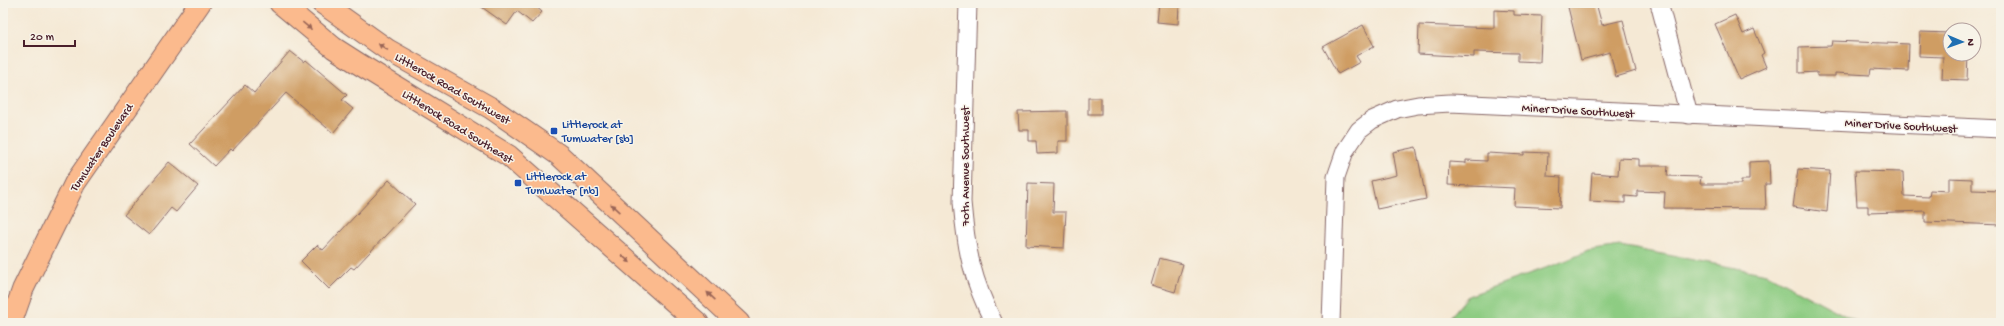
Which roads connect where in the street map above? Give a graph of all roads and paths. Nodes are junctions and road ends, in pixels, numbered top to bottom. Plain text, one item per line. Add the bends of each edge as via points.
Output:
1 (200, 3) edge
2 (280, 3) edge
3 (322, 3) edge
4 (968, 3) edge
5 (1658, 3) edge
6 (1689, 115) junction
7 (2001, 129) edge
8 (11, 323) edge
9 (698, 323) edge
10 (739, 323) edge
11 (994, 323) edge
12 (1331, 323) edge

1 - 8 main road, Tumwater Boulevard via 75,183 23,289
2 -> 9 main road, Littlerock Road Southeast via 334,48 509,156
10 -> 3 main road, Littlerock Road Southwest via 559,155 491,108 388,50
4 - 11 street, 70th Avenue Southwest via 962,202 964,235 976,284
5 - 6 street
6 - 7 street, Miner Drive Southwest
6 - 12 street, Miner Drive Southwest via 1450,104 1397,108 1372,120 1359,130 1346,151 1336,177

